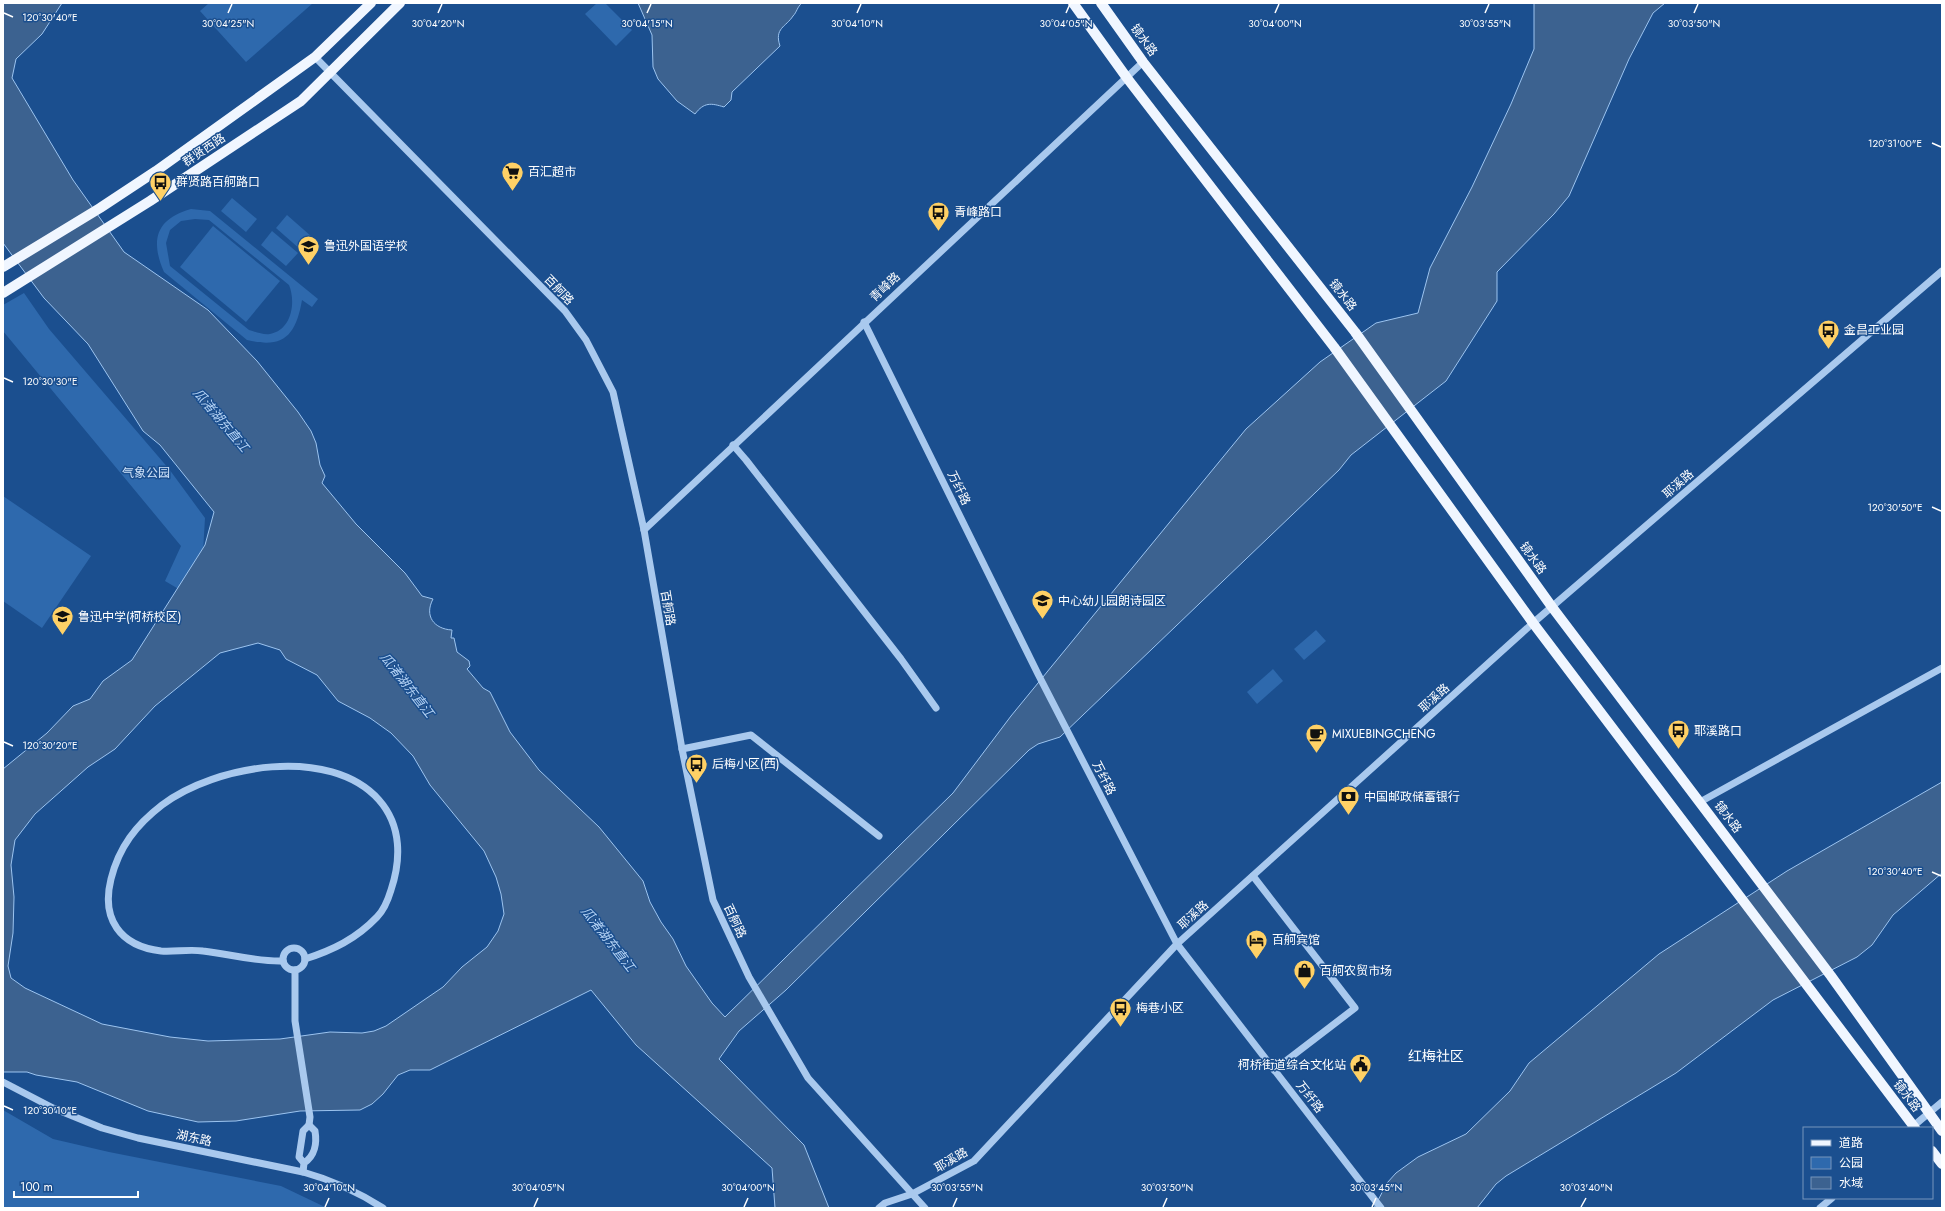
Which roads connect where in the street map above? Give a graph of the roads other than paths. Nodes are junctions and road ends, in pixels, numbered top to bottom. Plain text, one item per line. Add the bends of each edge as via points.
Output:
1 (371, 3) edge
2 (400, 3) edge
3 (1073, 3) edge
4 (1101, 3) edge
5 (315, 57) junction
6 (1143, 62) junction
7 (330, 72) junction
8 (1127, 78) junction
9 (3, 267) edge
10 (1942, 270) edge
11 (3, 293) edge
12 (864, 322) junction
13 (733, 445) junction
14 (644, 530) junction
15 (1552, 607) junction
16 (1533, 623) junction
17 (1942, 668) edge
18 (936, 708) dead end
19 (682, 749) junction
20 (1700, 802) junction
21 (879, 836) dead end
22 (1253, 876) junction
23 (1177, 944) junction
24 (305, 959) junction
25 (283, 961) junction
26 (295, 970) junction
27 (1274, 1070) junction
28 (3, 1082) edge
29 (1942, 1102) edge
30 (1928, 1112) junction
31 (309, 1125) junction
32 (1913, 1127) edge
33 (1942, 1130) edge
34 (1933, 1152) edge
35 (304, 1163) junction
36 (1942, 1164) edge
37 (303, 1172) junction
38 (912, 1194) junction
39 (1831, 1199) edge
40 (383, 1208) edge
41 (879, 1208) edge
42 (925, 1208) edge
43 (1381, 1208) edge
44 (1820, 1208) edge

1 - 5 main road, 群贤西路
2 - 7 main road, 群贤西路
3 - 8 main road, 镜水路
4 - 6 main road, 镜水路
5 - 7 street, 百舸路
5 - 9 main road, 群贤西路 via 156,171
6 - 8 street, 青峰路
6 - 15 main road, 镜水路 via 1355,332
7 - 11 main road, 群贤西路 via 301,101 112,226
7 - 14 street, 百舸路 via 565,311 586,340 612,392
8 - 12 street, 青峰路
8 - 16 main road, 镜水路 via 1334,346
10 - 15 street, 耶溪路
12 - 13 street, 青峰路
12 - 23 street, 万纤路 via 1038,674
13 - 14 street, 青峰路
13 - 18 street via 901,659
14 - 19 street, 百舸路
15 - 16 street, 耶溪路
15 - 20 main road, 镜水路
16 - 22 street, 耶溪路
16 - 32 main road, 镜水路
17 - 20 street
19 - 21 street via 751,735
19 - 38 street, 百舸路 via 713,900 749,977 808,1078
20 - 30 main road, 镜水路 via 1831,976
22 - 23 street, 耶溪路
22 - 27 street via 1355,1008
23 - 27 street, 万纤路
23 - 38 street, 耶溪路 via 974,1161
24 - 25 street via 302,952 293,948 284,954
24 - 25 street via 331,951 358,934 378,916 388,899 396,875 399,861 398,839 392,820 379,800 359,784 330,771 298,766 270,766 226,774 193,787 163,804 129,835 114,866 108,900 109,915 118,932 140,946 162,951 201,950
24 - 26 street via 302,966
25 - 26 street via 286,967
26 - 31 street via 295,1021 310,1116
27 - 43 street, 万纤路
28 - 37 street, 湖东路 via 53,1108 102,1128 138,1138
29 - 30 street
30 - 32 street
30 - 33 main road, 镜水路
31 - 35 street via 303,1131 299,1157
31 - 35 street via 316,1136 311,1158
34 - 36 main road
35 - 37 street
37 - 40 street, 湖东路 via 329,1179
38 - 41 street, 耶溪路 via 884,1203
38 - 42 street, 百舸路
39 - 44 street

